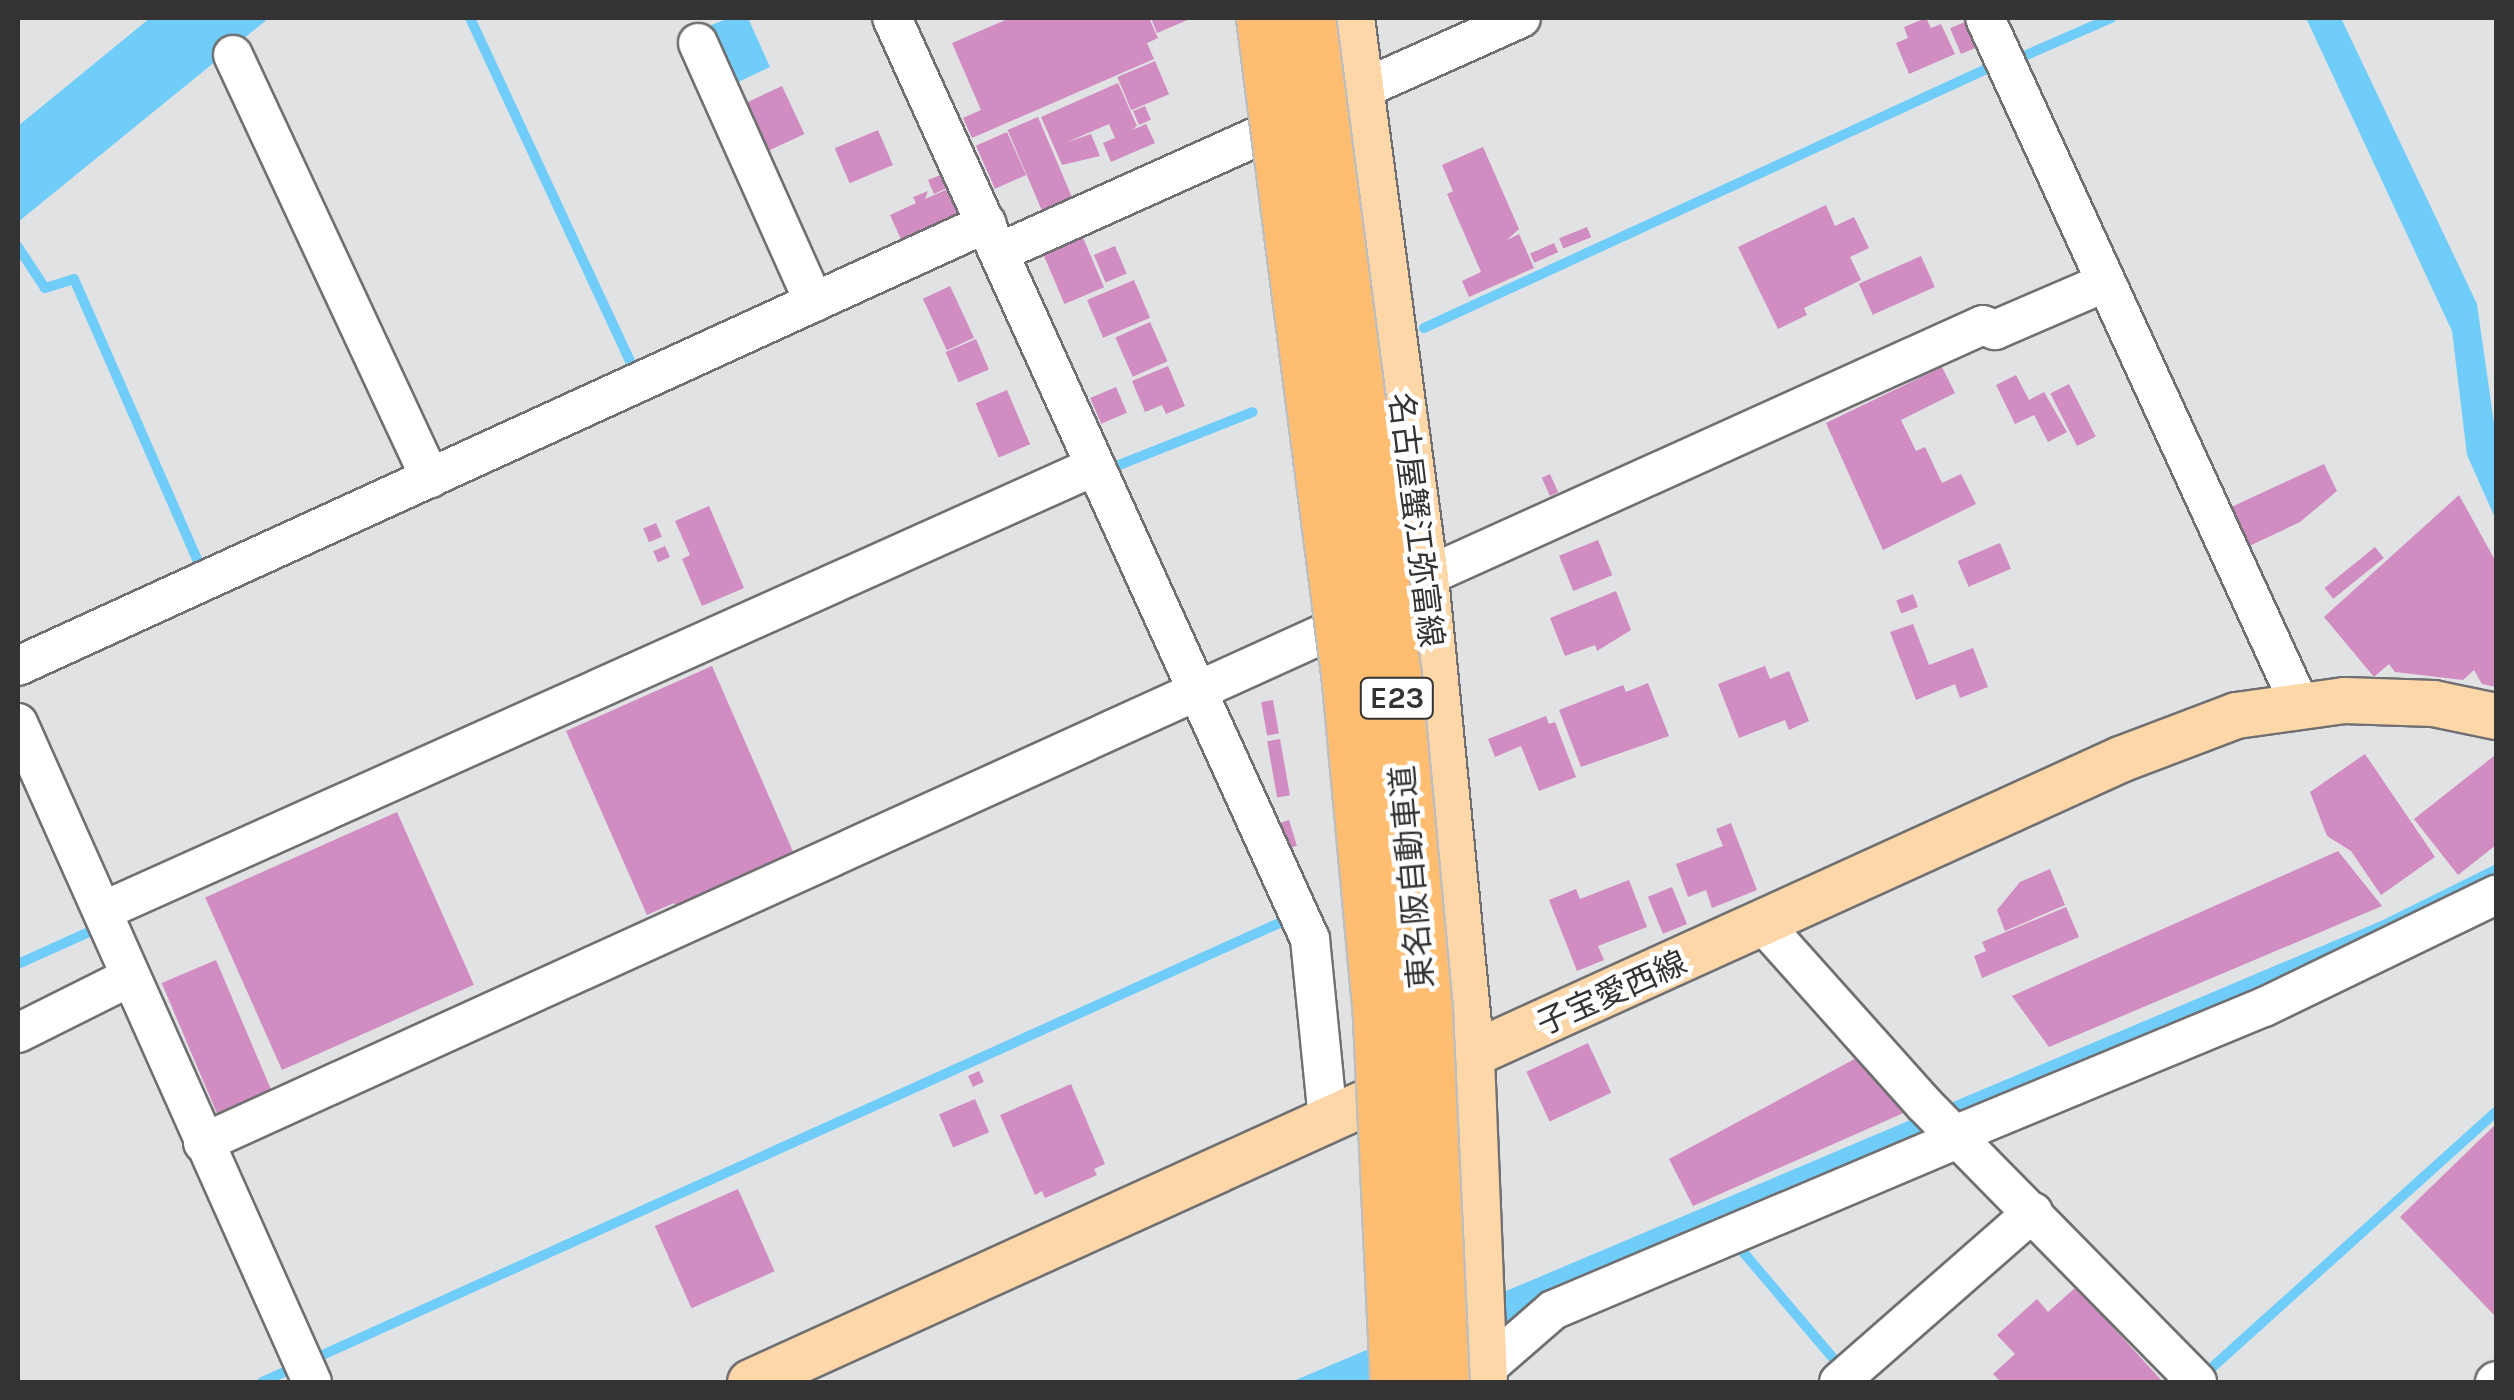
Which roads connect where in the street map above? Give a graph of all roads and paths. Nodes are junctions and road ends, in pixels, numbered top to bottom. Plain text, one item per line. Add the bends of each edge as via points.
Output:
1 (892, 18) edge
2 (1263, 18) edge
3 (1309, 18) edge
4 (1350, 18) edge
5 (1521, 18) edge
6 (1985, 18) edge
7 (698, 42) dead end
8 (233, 55) dead end
9 (1359, 92) junction
10 (993, 238) junction
11 (2104, 283) junction
12 (814, 302) junction
13 (1093, 466) junction
14 (430, 478) junction
15 (1426, 580) junction
16 (18, 666) edge
17 (1200, 694) junction
18 (2300, 705) junction
19 (2496, 716) edge
20 (18, 722) edge
21 (2496, 895) edge
22 (106, 910) junction
23 (1764, 925) junction
24 (128, 978) junction
25 (18, 1033) edge
26 (1471, 1058) junction
27 (1328, 1118) junction
28 (1959, 1136) junction
29 (203, 1143) junction
30 (2033, 1212) junction
31 (1474, 1374) edge
32 (312, 1382) edge
33 (750, 1382) edge
34 (1398, 1382) edge
35 (1839, 1382) edge
36 (2197, 1382) edge

1 - 10 street
2 - 34 highway, 東名阪自動車道 / E23, bridge via 1350,682 1380,1020
3 - 31 highway, 東名阪自動車道 / E23, bridge via 1395,678 1426,1014
4 - 9 main road, 名古屋蟹江弥富線
5 - 9 street
6 - 11 street
7 - 12 street
8 - 14 street
9 - 10 street
9 - 15 main road, 名古屋蟹江弥富線
10 - 12 street
10 - 13 street
11 - 15 street via 1995,330 1983,326
11 - 18 street via 2114,290
12 - 14 street
13 - 17 street
13 - 22 street
14 - 16 street
15 - 17 street
15 - 26 main road, 名古屋蟹江弥富線
17 - 27 street via 1310,939
17 - 29 street
18 - 19 main road, 子宝愛西線 via 2387,700
18 - 23 main road, 子宝愛西線 via 2236,715 2120,759
20 - 22 street
21 - 28 street via 2264,1008
22 - 24 street
23 - 26 main road, 子宝愛西線
23 - 28 street
24 - 25 street
24 - 29 street
26 - 27 main road, 子宝愛西線
26 - 31 main road, 名古屋蟹江弥富線
27 - 33 main road, 子宝愛西線
28 - 30 street
28 - 31 street via 1553,1310
29 - 32 street
30 - 35 street
30 - 36 street

